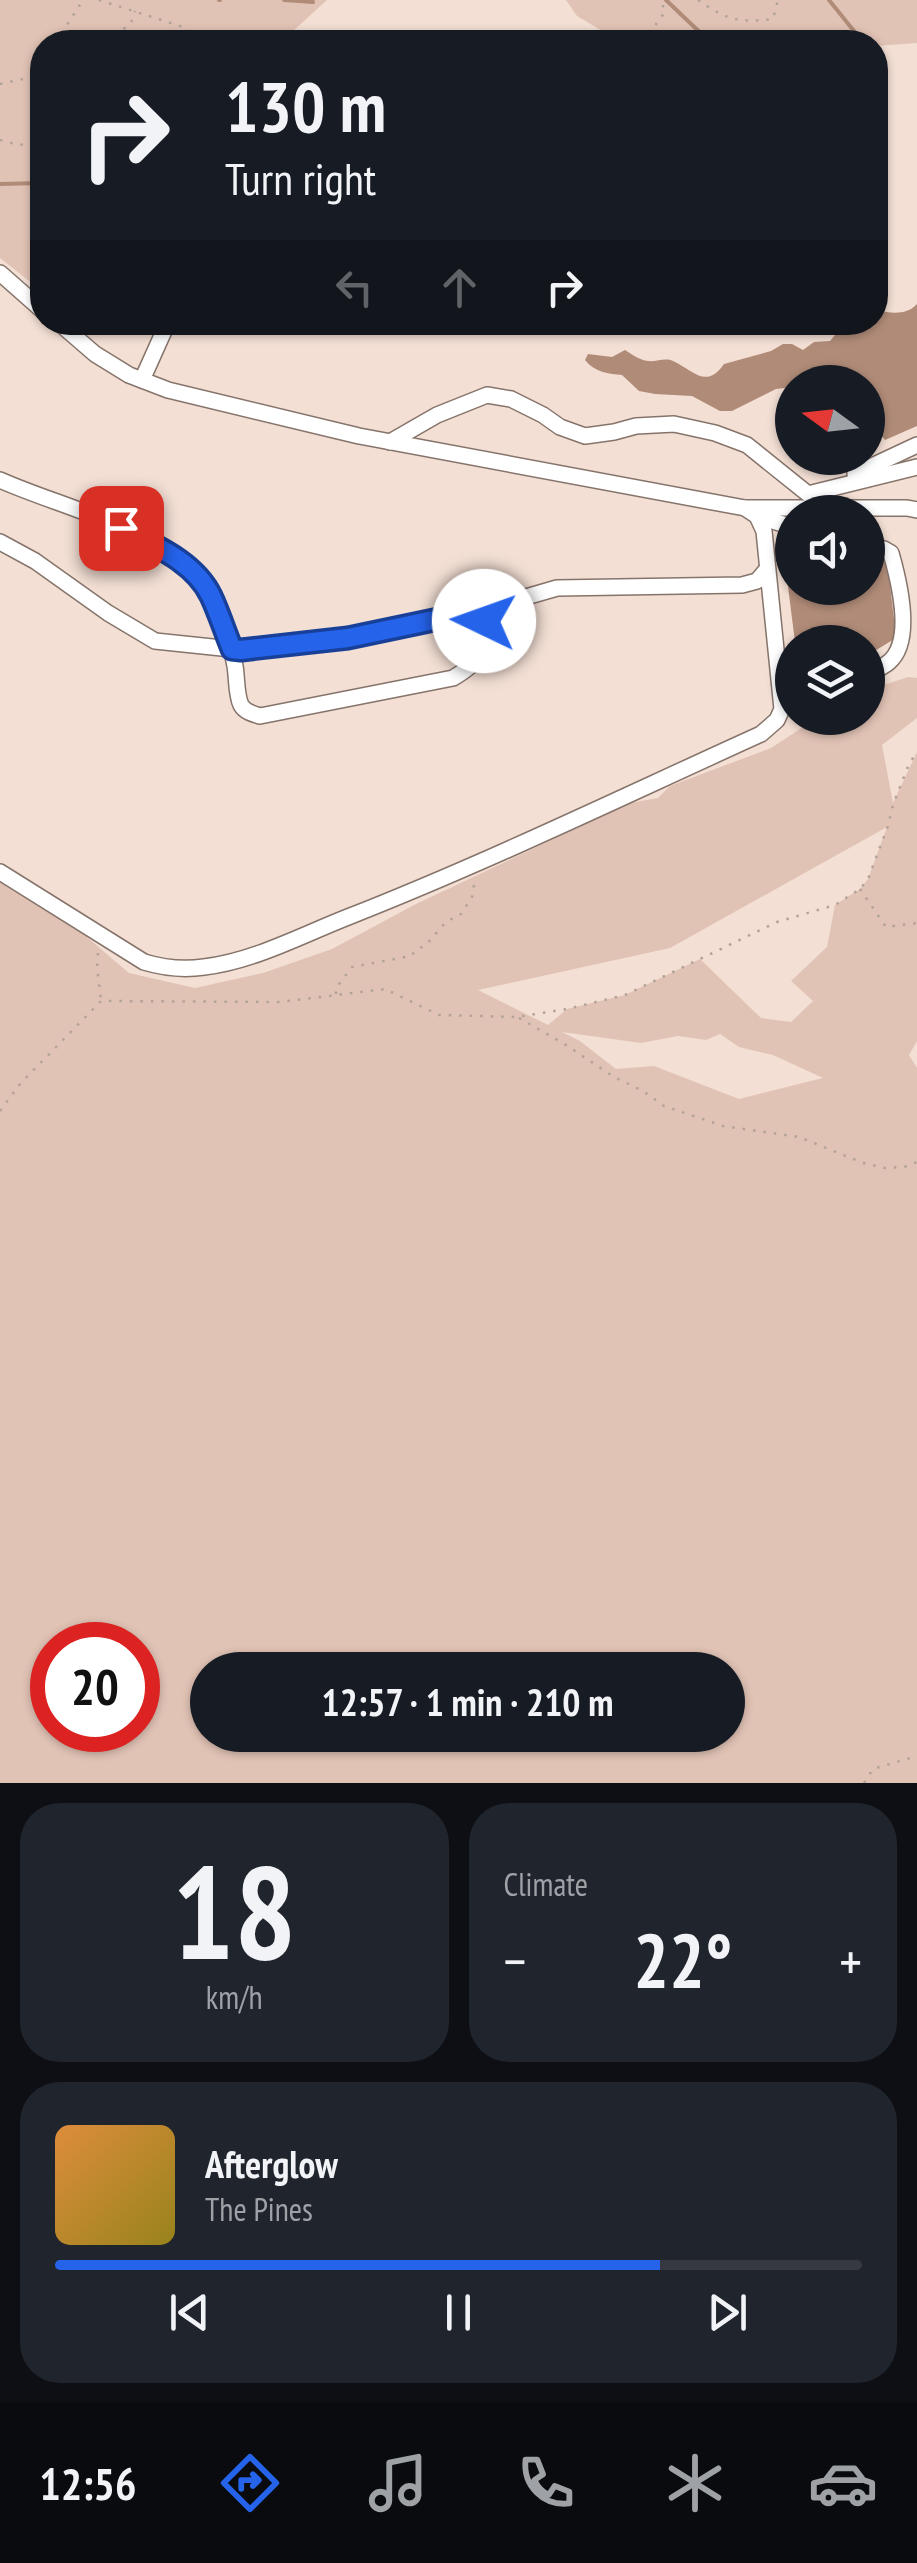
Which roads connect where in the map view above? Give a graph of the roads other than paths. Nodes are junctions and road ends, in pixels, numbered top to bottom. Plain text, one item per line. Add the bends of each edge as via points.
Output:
1 (0, 273) edge
2 (30, 299) edge
3 (73, 335) edge
4 (162, 335) edge
5 (142, 380) junction
6 (390, 442) junction
7 (917, 445) edge
8 (917, 466) edge
9 (0, 480) edge
10 (808, 494) junction
11 (917, 510) edge
12 (757, 511) junction
13 (775, 519) edge
14 (0, 542) edge
15 (885, 550) edge
16 (766, 569) junction
17 (472, 612) junction
18 (775, 630) edge
19 (232, 649) junction
20 (885, 665) edge
21 (775, 722) edge
22 (0, 872) edge

1 - 2 lane
3 - 5 lane
4 - 5 lane
5 - 6 lane
6 - 10 lane via 487,394 585,436 674,424 716,432 748,445
6 - 12 lane
7 - 10 lane
8 - 10 lane
9 - 19 lane via 121,528 192,570 209,592
10 - 12 lane
11 - 12 lane
12 - 13 lane
12 - 16 lane
14 - 19 lane via 155,641
15 - 20 lane via 903,618 898,652
16 - 17 lane via 742,585 557,588
16 - 18 lane
17 - 19 lane via 348,638
17 - 19 lane via 489,633 486,646 453,678 260,716 241,705
21 - 22 lane via 761,734 398,898 205,968 144,962

